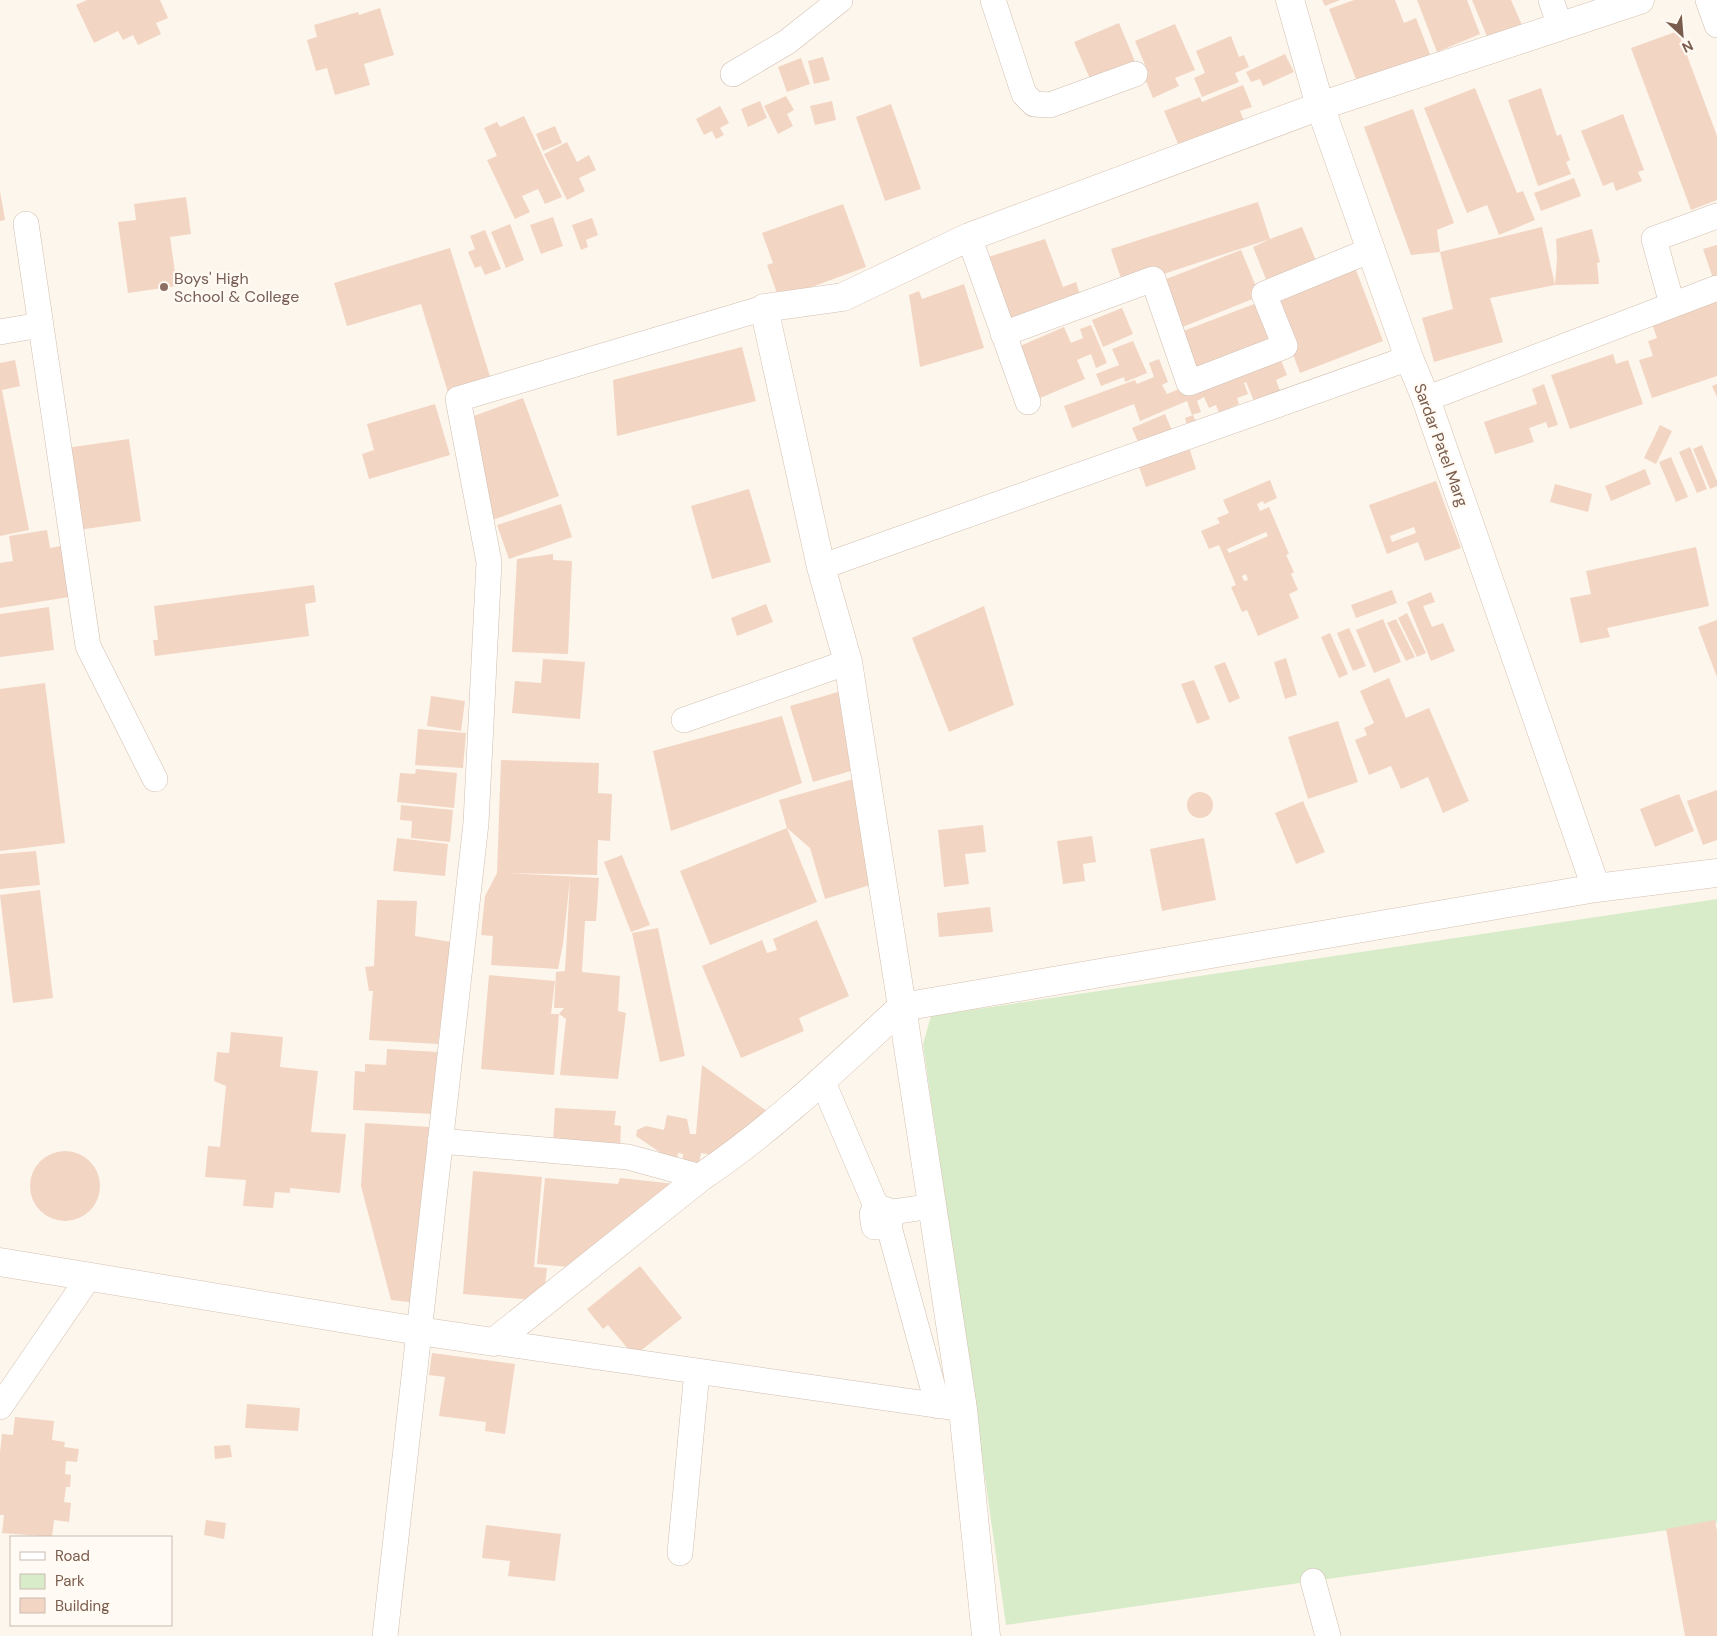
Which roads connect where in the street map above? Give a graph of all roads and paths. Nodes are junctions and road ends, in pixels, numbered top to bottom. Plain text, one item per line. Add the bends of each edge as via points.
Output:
1 (840, 0) edge
2 (993, 0) edge
3 (1290, 0) edge
4 (1551, 0) edge
5 (1640, 0) edge
6 (1708, 0) edge
7 (1717, 25) edge
8 (1560, 26) junction
9 (733, 74) dead end
10 (1135, 74) dead end
11 (1320, 106) junction
12 (1717, 216) edge
13 (26, 224) dead end
14 (969, 237) junction
15 (1371, 250) junction
16 (1717, 288) edge
17 (1672, 304) junction
18 (764, 308) junction
19 (40, 325) junction
20 (0, 332) edge
21 (1003, 334) junction
22 (1409, 358) junction
23 (1426, 398) junction
24 (1028, 402) dead end
25 (821, 567) junction
26 (848, 662) junction
27 (684, 720) dead end
28 (155, 779) dead end
29 (1717, 873) edge
30 (1596, 888) junction
31 (902, 1007) junction
32 (822, 1080) junction
33 (440, 1141) junction
34 (701, 1177) junction
35 (933, 1206) junction
36 (885, 1215) junction
37 (0, 1262) edge
38 (89, 1277) junction
39 (419, 1331) junction
40 (494, 1342) junction
41 (697, 1371) junction
42 (0, 1407) edge
43 (950, 1407) junction
44 (680, 1553) dead end
45 (1313, 1581) dead end
46 (385, 1636) edge
47 (986, 1636) edge
48 (1328, 1636) edge

1 - 9 street via 787,42
2 - 10 street via 1024,94 1034,104 1050,105
3 - 11 street, Sardar Patel Marg
4 - 8 street
5 - 8 street
6 - 7 street
8 - 11 street
11 - 14 street
11 - 15 street, Sardar Patel Marg
12 - 17 street via 1654,239
13 - 19 street
14 - 18 street via 843,297
14 - 21 street
15 - 21 street via 1264,294 1285,346 1189,383 1153,279
15 - 22 street, Sardar Patel Marg
16 - 17 street
17 - 23 street
18 - 25 street
18 - 33 street via 458,399 489,562 476,823
19 - 20 street
19 - 28 street via 88,646
21 - 24 street
22 - 23 street, Sardar Patel Marg
22 - 25 street
23 - 30 street, Sardar Patel Marg
25 - 26 street
26 - 27 street
26 - 31 street
29 - 30 street
30 - 31 street
31 - 32 street
31 - 35 street
32 - 34 street via 737,1153
32 - 36 street
33 - 34 street via 628,1157
33 - 39 street
34 - 40 street
35 - 36 street
35 - 43 street
36 - 43 street
37 - 38 street
38 - 39 street
38 - 42 street
39 - 40 street
39 - 46 street
40 - 41 street
41 - 43 street
41 - 44 street
43 - 47 street
45 - 48 street

